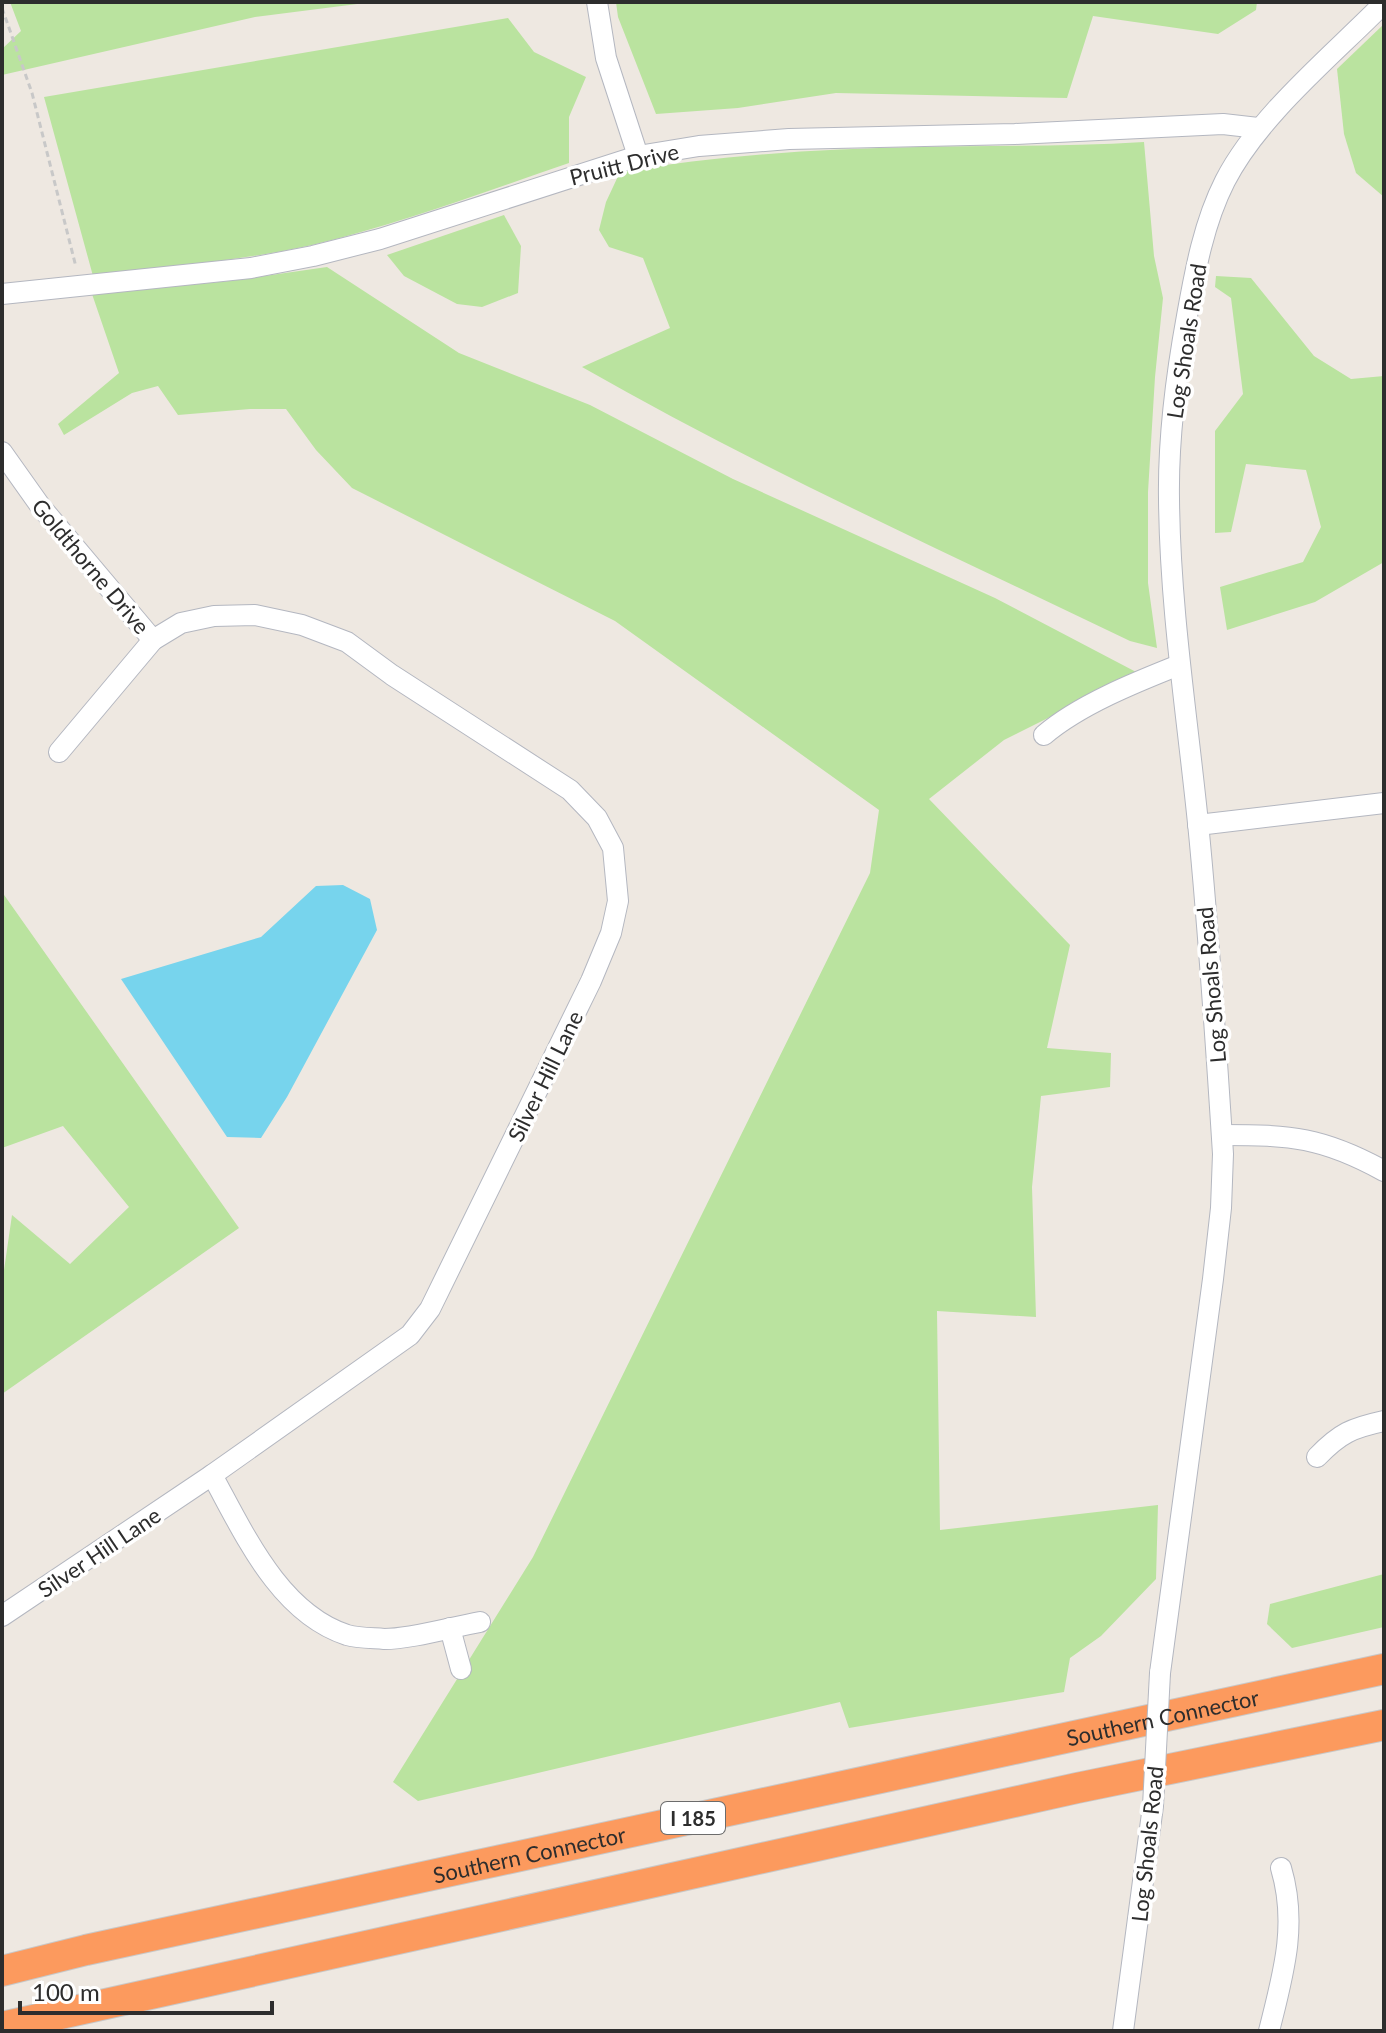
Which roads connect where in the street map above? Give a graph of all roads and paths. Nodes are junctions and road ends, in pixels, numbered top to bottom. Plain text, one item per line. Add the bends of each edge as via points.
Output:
1 (597, 2) edge
2 (1384, 3) edge
3 (2, 8) edge
4 (1258, 128) junction
5 (638, 156) junction
6 (80, 286) junction
7 (2, 294) edge
8 (2, 452) edge
9 (153, 640) junction
10 (1179, 665) junction
11 (1044, 735) dead end
12 (59, 752) dead end
13 (1384, 803) edge
14 (1198, 825) junction
15 (1222, 1135) junction
16 (1384, 1171) edge
17 (1384, 1421) edge
18 (1317, 1457) dead end
19 (212, 1475) junction
20 (2, 1616) edge
21 (480, 1622) dead end
22 (450, 1628) junction
23 (461, 1669) dead end
24 (1384, 1669) edge
25 (1384, 1725) edge
26 (1281, 1868) dead end
27 (2, 1971) edge
28 (2, 2027) edge
29 (1123, 2031) edge
30 (1269, 2031) edge

1 - 5 street via 606,58
2 - 4 street, Log Shoals Road
3 - 6 path via 32,93
4 - 5 street, Pruitt Drive via 1223,124 789,139
4 - 10 street, Log Shoals Road via 1225,181 1209,223 1182,343 1169,497
5 - 6 street, Pruitt Drive via 313,256
6 - 7 street, Pruitt Drive
8 - 9 street, Goldthorne Drive via 41,507
9 - 12 street
9 - 19 street, Silver Hill Lane via 181,623 255,615 347,642 570,790 597,818 613,848 617,874 611,933 591,981 430,1309 410,1335
10 - 11 street
10 - 14 street, Log Shoals Road
13 - 14 street
14 - 15 street, Log Shoals Road
15 - 16 street via 1314,1140
15 - 29 street, Log Shoals Road, bridge via 1221,1208 1160,1673 1153,1806
17 - 18 street via 1338,1435
19 - 20 street, Silver Hill Lane
19 - 22 street via 250,1544 288,1596 318,1621 349,1636 387,1639
21 - 22 street
22 - 23 street
24 - 27 highway, Southern Connector / I 185
25 - 28 highway, I 185
26 - 30 street via 1290,1917 1284,1975

